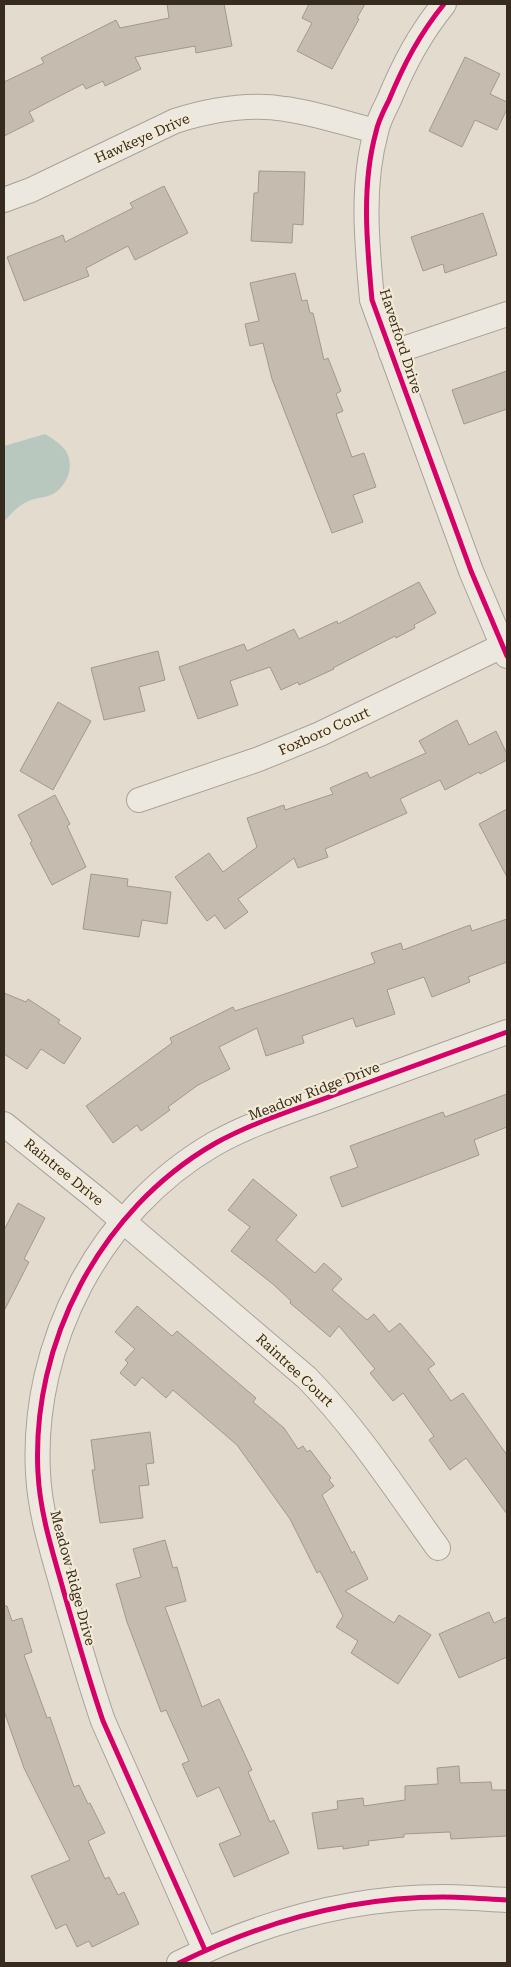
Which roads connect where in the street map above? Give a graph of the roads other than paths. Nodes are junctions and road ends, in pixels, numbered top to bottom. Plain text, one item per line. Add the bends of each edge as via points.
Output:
1 (444, 4) edge
2 (376, 131) junction
3 (4, 200) edge
4 (507, 314) edge
5 (392, 353) junction
6 (505, 651) edge
7 (139, 800) dead end
8 (507, 1032) edge
9 (4, 1124) edge
10 (122, 1221) junction
11 (438, 1548) dead end
12 (507, 1900) edge
13 (205, 1950) junction
14 (179, 1963) edge

1 - 2 street, Haverford Drive via 408,55
2 - 3 street, Hawkeye Drive via 286,109 237,108 199,113
2 - 5 street, Haverford Drive via 368,179 366,224 372,300
4 - 5 street
5 - 6 street, Haverford Drive via 471,570
6 - 7 street, Foxboro Court via 259,759
8 - 10 street, Meadow Ridge Drive via 259,1122 214,1144 163,1180
9 - 10 street, Raintree Drive
10 - 11 street, Raintree Court via 307,1378 357,1436
10 - 13 street, Meadow Ridge Drive via 76,1291 63,1322 42,1397 38,1474 50,1545 103,1721
12 - 13 street via 442,1897 356,1904 301,1916
13 - 14 street

